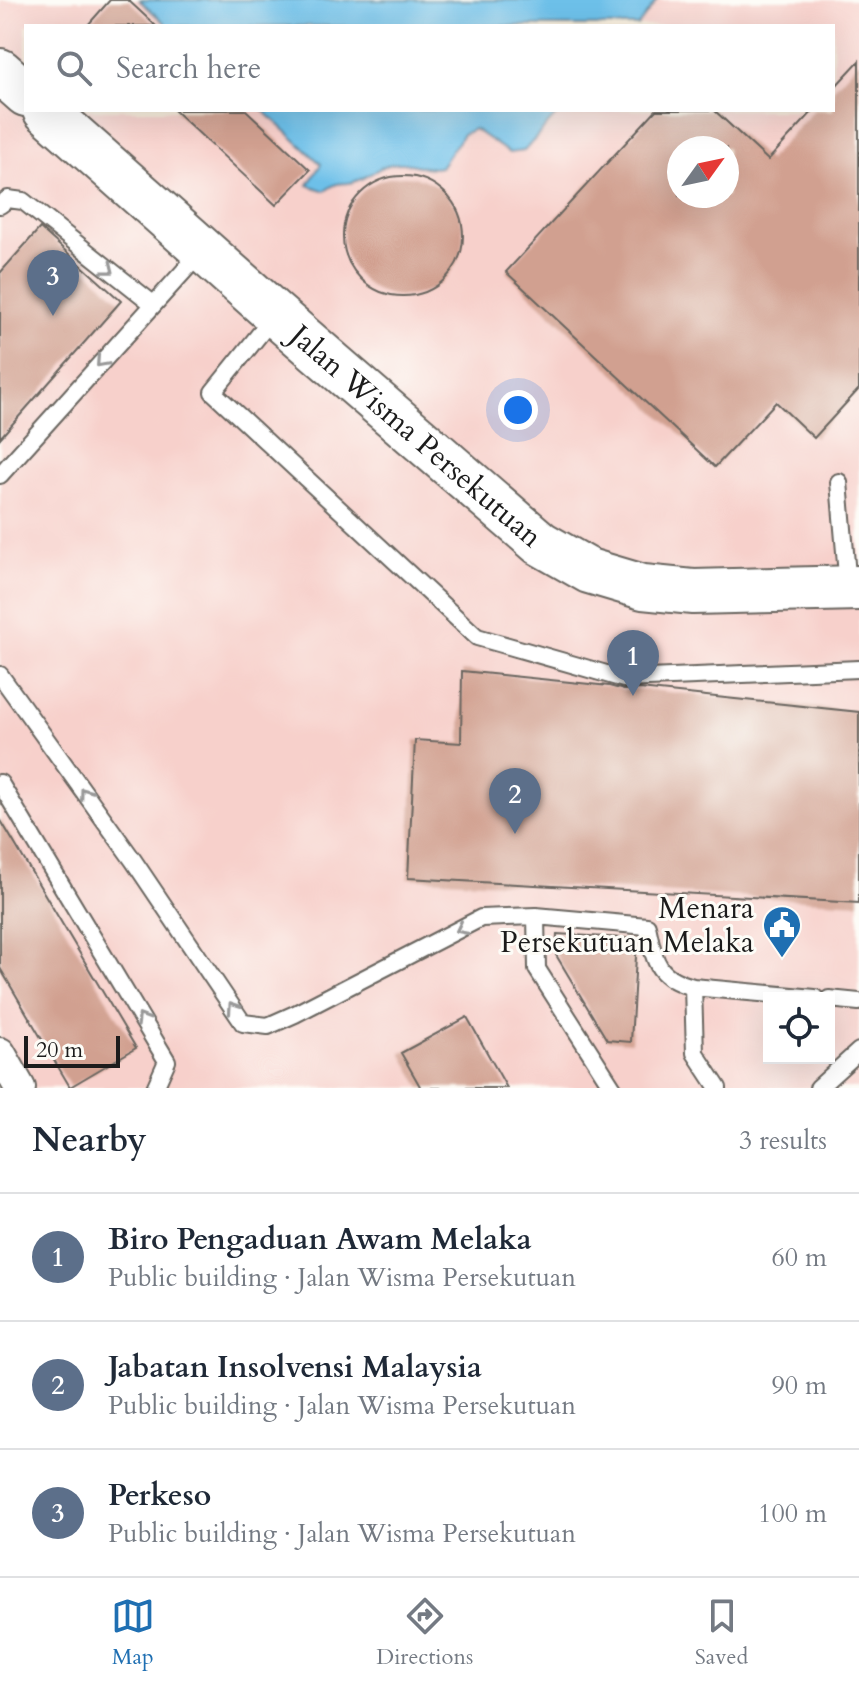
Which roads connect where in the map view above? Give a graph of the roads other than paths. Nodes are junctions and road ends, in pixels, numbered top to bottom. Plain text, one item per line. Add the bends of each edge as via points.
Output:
1 (0, 71) edge
2 (24, 92) edge
3 (47, 112) edge
4 (0, 205) edge
5 (203, 250) junction
6 (153, 304) junction
7 (275, 314) junction
8 (0, 475) edge
9 (839, 482) dead end
10 (854, 588) edge
11 (859, 669) edge
12 (0, 675) edge
13 (0, 783) edge
14 (536, 916) junction
15 (693, 987) junction
16 (763, 993) edge
17 (835, 1000) edge
18 (859, 1002) edge
19 (859, 1051) edge
20 (0, 1053) edge
21 (20, 1088) edge
22 (155, 1088) edge
23 (613, 1088) edge
24 (718, 1088) edge
25 (818, 1088) edge

1 - 2 street
3 - 5 street, Jalan Wisma Persekutuan
4 -> 6 lane via 8,199 23,201
5 - 6 lane
5 - 7 street, Jalan Wisma Persekutuan
6 -> 8 lane
7 - 10 street, Jalan Wisma Persekutuan via 540,543 589,571 643,587 693,592
7 - 11 lane via 213,392 477,637 624,679
9 - 10 lane
14 -> 12 lane via 481,918 282,1020 268,1026 243,1023
22 -> 13 lane via 167,1061
14 - 15 lane via 647,926 660,972
14 - 23 lane via 537,969
15 - 16 lane
15 - 24 lane via 695,1053
17 - 18 lane
19 - 25 lane
20 - 21 street

